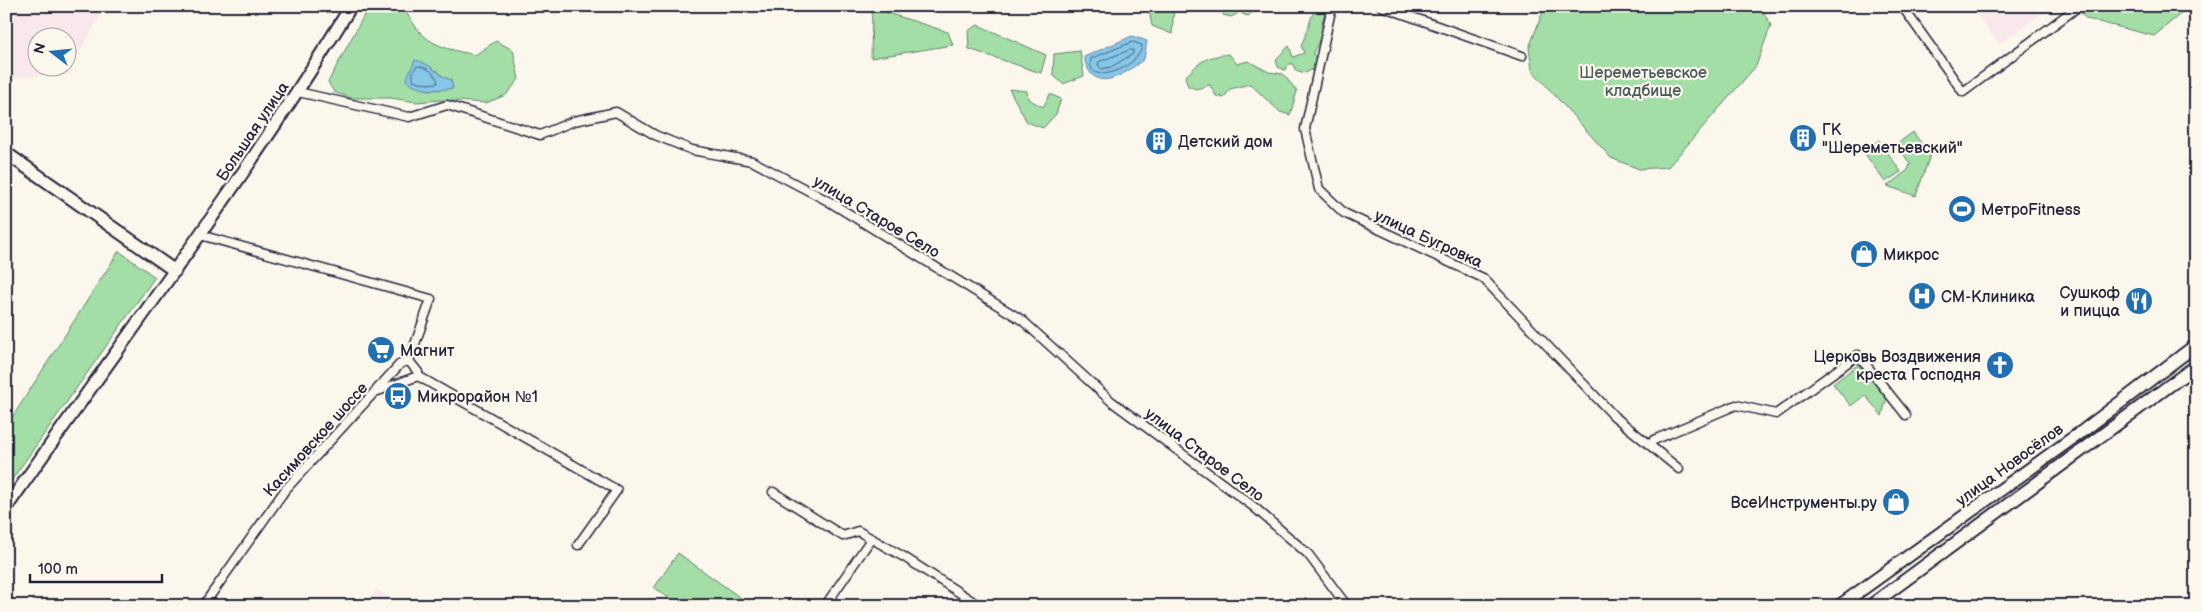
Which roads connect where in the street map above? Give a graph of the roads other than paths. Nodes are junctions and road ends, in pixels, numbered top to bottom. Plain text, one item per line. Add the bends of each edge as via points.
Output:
1 (351, 6) edge
2 (1332, 6) edge
3 (1382, 6) edge
4 (1902, 6) edge
5 (2079, 6) edge
6 (1522, 56) dead end
7 (298, 92) junction
8 (6, 153) edge
9 (200, 235) junction
10 (175, 270) junction
11 (2196, 345) edge
12 (409, 361) junction
13 (2196, 366) edge
14 (418, 376) junction
15 (376, 392) junction
16 (1906, 415) dead end
17 (1654, 440) dead end
18 (1679, 469) dead end
19 (773, 492) dead end
20 (6, 508) edge
21 (871, 539) junction
22 (578, 545) dead end
23 (203, 606) edge
24 (825, 606) edge
25 (980, 606) edge
26 (1346, 606) edge
27 (1839, 606) edge
28 (1870, 606) edge

1 - 7 main road, Большая улица
2 - 18 street, улица Бугровка via 1305,129 1320,189 1344,213 1483,278 1614,416
3 - 6 street
4 - 5 street via 1963,92
7 - 9 main road, Большая улица
7 - 26 street, улица Старое Село via 409,117 446,105 540,135 574,121 616,112 655,135 692,150 752,161 828,201 1022,320 1111,401 1254,508 1308,554
8 - 10 main road
9 - 10 main road, Большая улица
9 - 12 street via 431,299
10 - 20 main road, Большая улица
11 - 27 main road, улица Новосёлов via 2084,430
12 - 14 street
12 - 15 street, Касимовское шоссе via 402,364
13 - 28 main road, улица Новосёлов
14 - 15 street
14 - 22 street via 617,490
15 - 23 street, Касимовское шоссе via 285,490
16 - 17 street via 1858,355 1776,414 1736,406
19 - 21 street via 843,536 858,531
21 - 24 street
21 - 25 street

